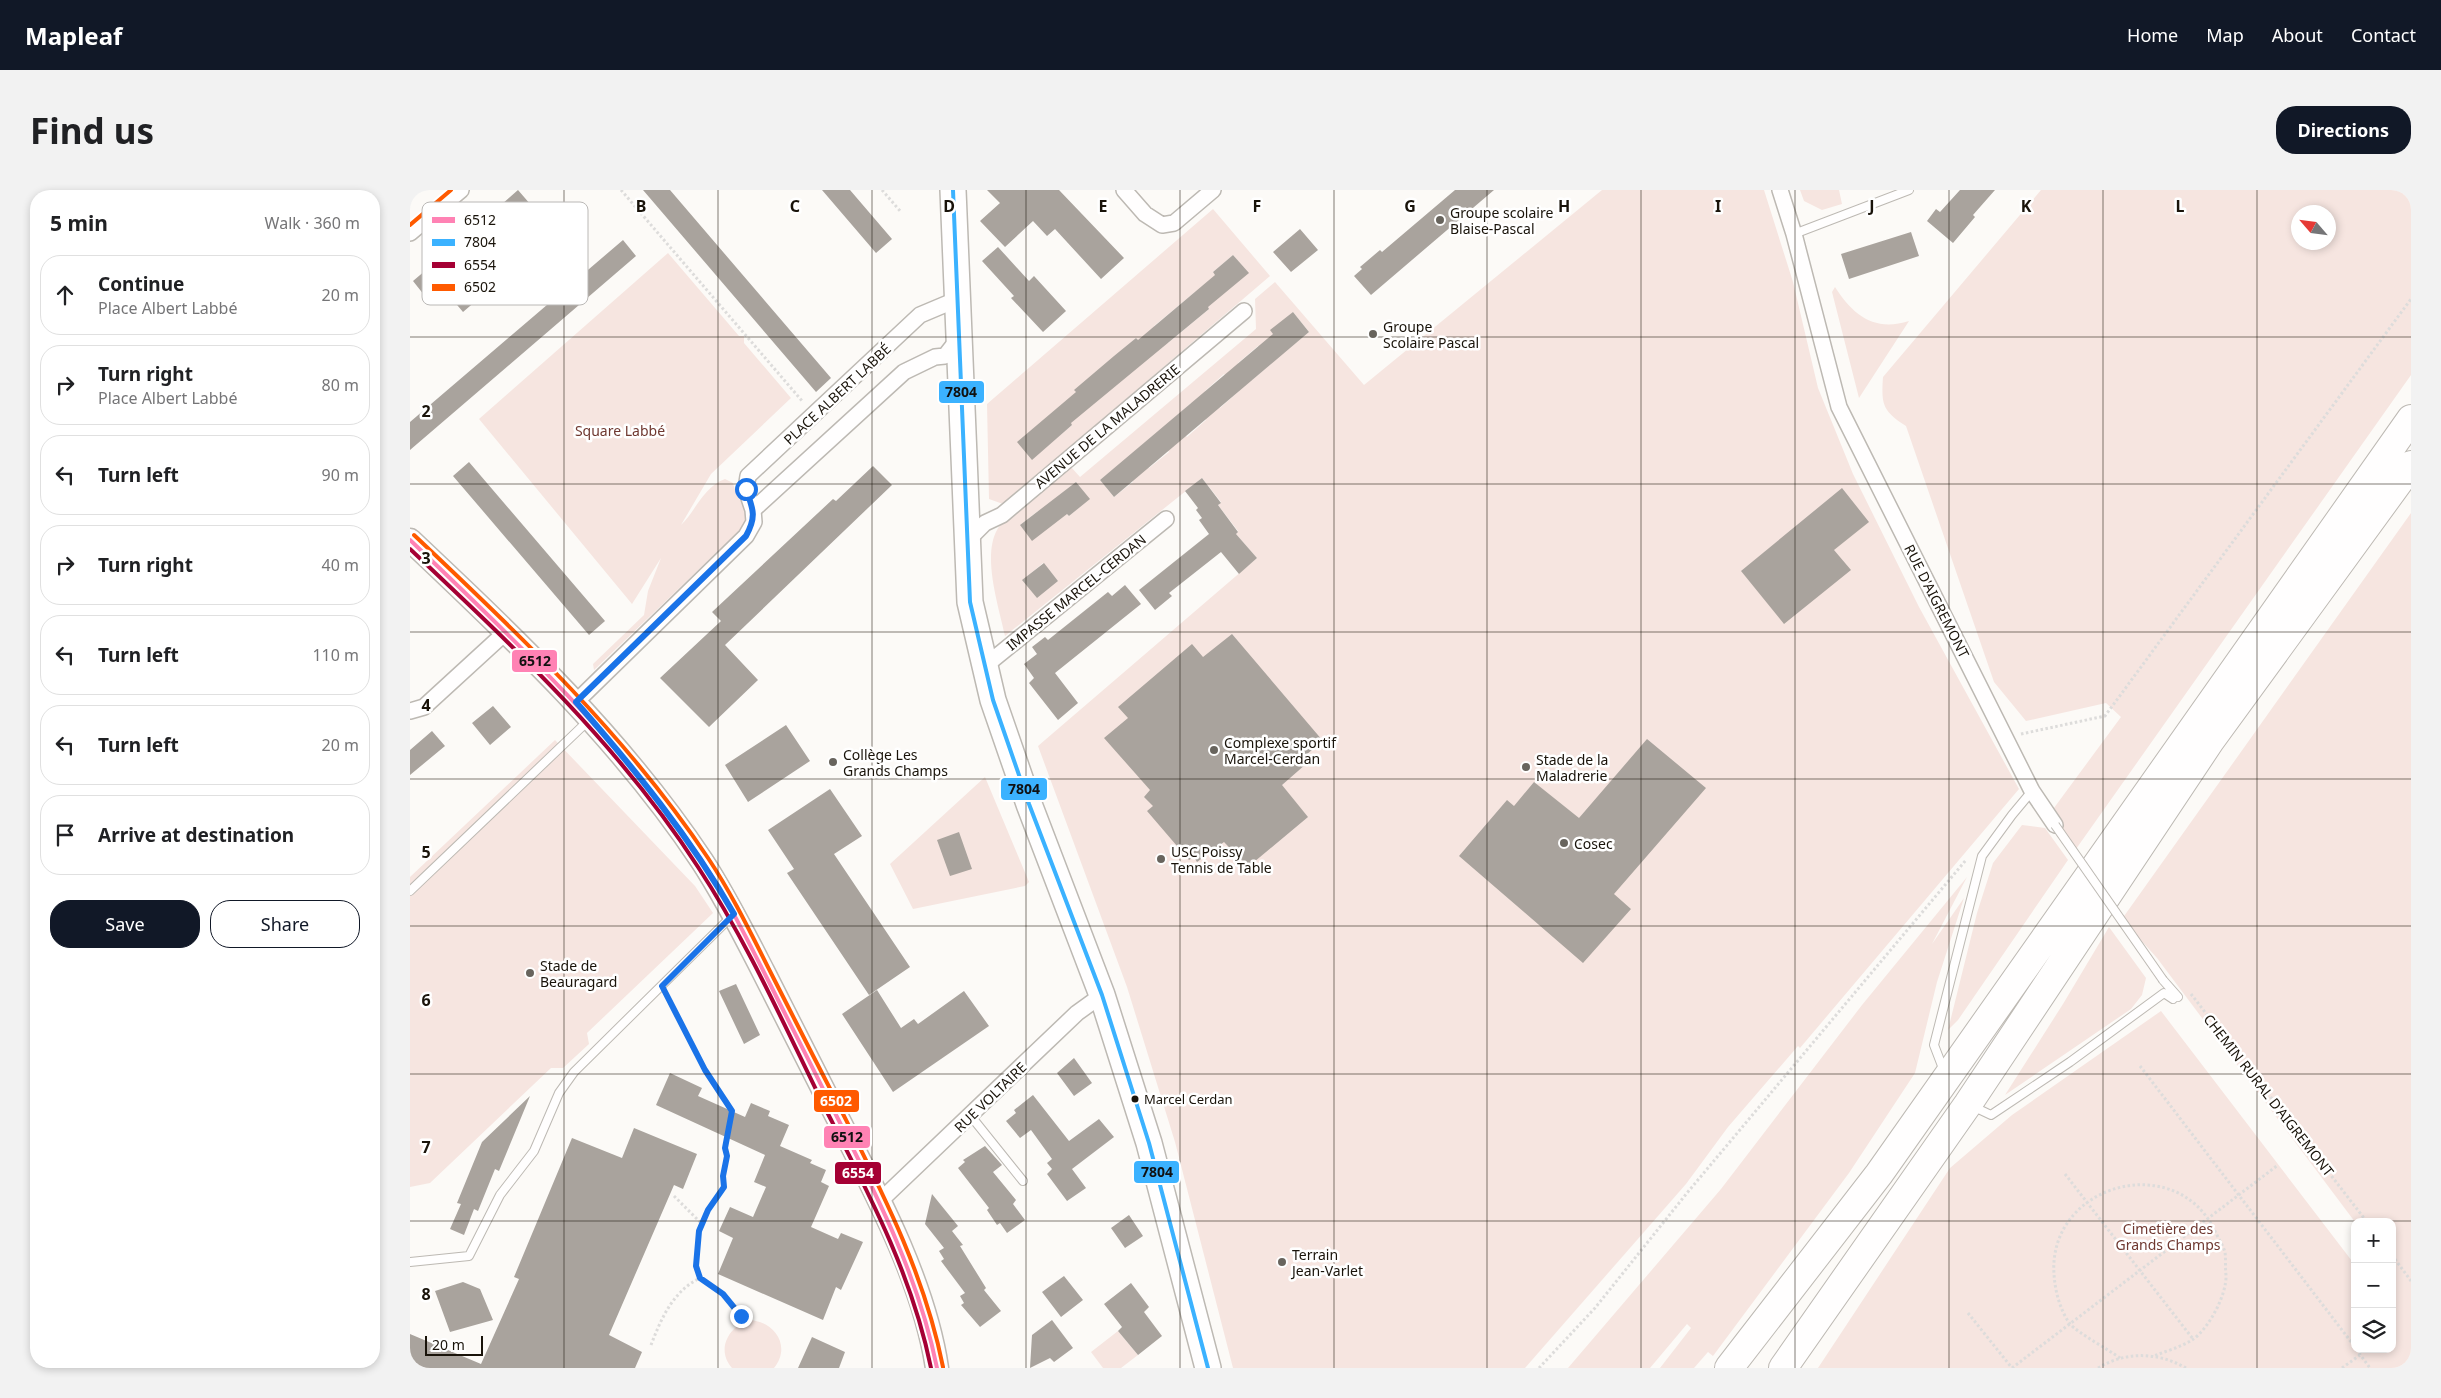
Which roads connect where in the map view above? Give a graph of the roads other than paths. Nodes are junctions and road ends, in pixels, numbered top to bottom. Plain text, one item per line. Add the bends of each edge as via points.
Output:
1 (461, 190) edge
2 (953, 190) edge
3 (1124, 190) edge
4 (1780, 190) edge
5 (1909, 190) edge
6 (1210, 191) edge
7 (447, 202) edge
8 (422, 223) edge
9 (410, 233) edge
10 (1794, 234) junction
11 (958, 299) junction
12 (1244, 311) dead end
13 (959, 338) junction
14 (2411, 419) edge
15 (2411, 465) edge
16 (753, 510) junction
17 (1166, 519) dead end
18 (410, 540) edge
19 (968, 540) junction
20 (507, 631) junction
21 (985, 666) junction
22 (576, 702) junction
23 (410, 711) edge
24 (591, 719) junction
25 (2032, 791) junction
26 (2055, 825) joint
27 (410, 890) edge
28 (734, 914) junction
29 (1102, 995) junction
30 (1947, 1078) junction
31 (1968, 1104) junction
32 (970, 1115) junction
33 (1879, 1174) junction
34 (1023, 1180) dead end
35 (1906, 1192) junction
36 (880, 1201) junction
37 (410, 1262) edge
38 (937, 1368) edge
39 (1208, 1368) edge
40 (1729, 1368) edge
41 (1753, 1368) edge
42 (1783, 1368) edge
43 (1801, 1368) edge

1 - 7 street
2 - 11 main road
3 - 6 street via 1145,214 1162,225 1174,223
4 - 10 street, RUE D'AIGREMONT
5 - 10 lane
8 - 9 street
10 - 25 street, RUE D'AIGREMONT via 1839,406
11 - 13 main road
11 - 16 street, PLACE ALBERT LABBÉ via 920,315 748,476 746,489
12 - 19 street, AVENUE DE LA MALADRERIE
13 - 16 street, PLACE ALBERT LABBÉ via 945,356 935,357 904,372
13 - 19 main road
14 - 30 highway
15 - 31 highway via 2210,741
16 - 22 street, PLACE ALBERT LABBÉ via 754,522 746,536
17 - 21 street, IMPASSE MARCEL-CERDAN
18 - 20 street
19 - 21 main road via 970,602
20 - 22 street
20 - 23 street via 424,707
21 - 29 main road via 993,700 1023,785
22 - 24 street
24 - 27 lane
24 - 28 street via 632,766 701,860
25 - 26 street, RUE D'AIGREMONT
25 - 30 lane via 1982,856 1934,1045
26 - 31 lane, RUE D'AIGREMONT, bridge via 2175,998 2164,993 1991,1115
28 - 36 street
28 - 37 lane via 574,1072 559,1093 534,1151 500,1195 469,1256
29 - 32 street, RUE VOLTAIRE via 1077,1013
29 - 39 main road via 1157,1167
30 - 33 highway
31 - 35 highway
32 - 34 lane
32 - 36 street, RUE VOLTAIRE
33 - 40 highway
33 - 41 highway
35 - 42 highway
35 - 43 highway
36 - 38 street via 918,1294

